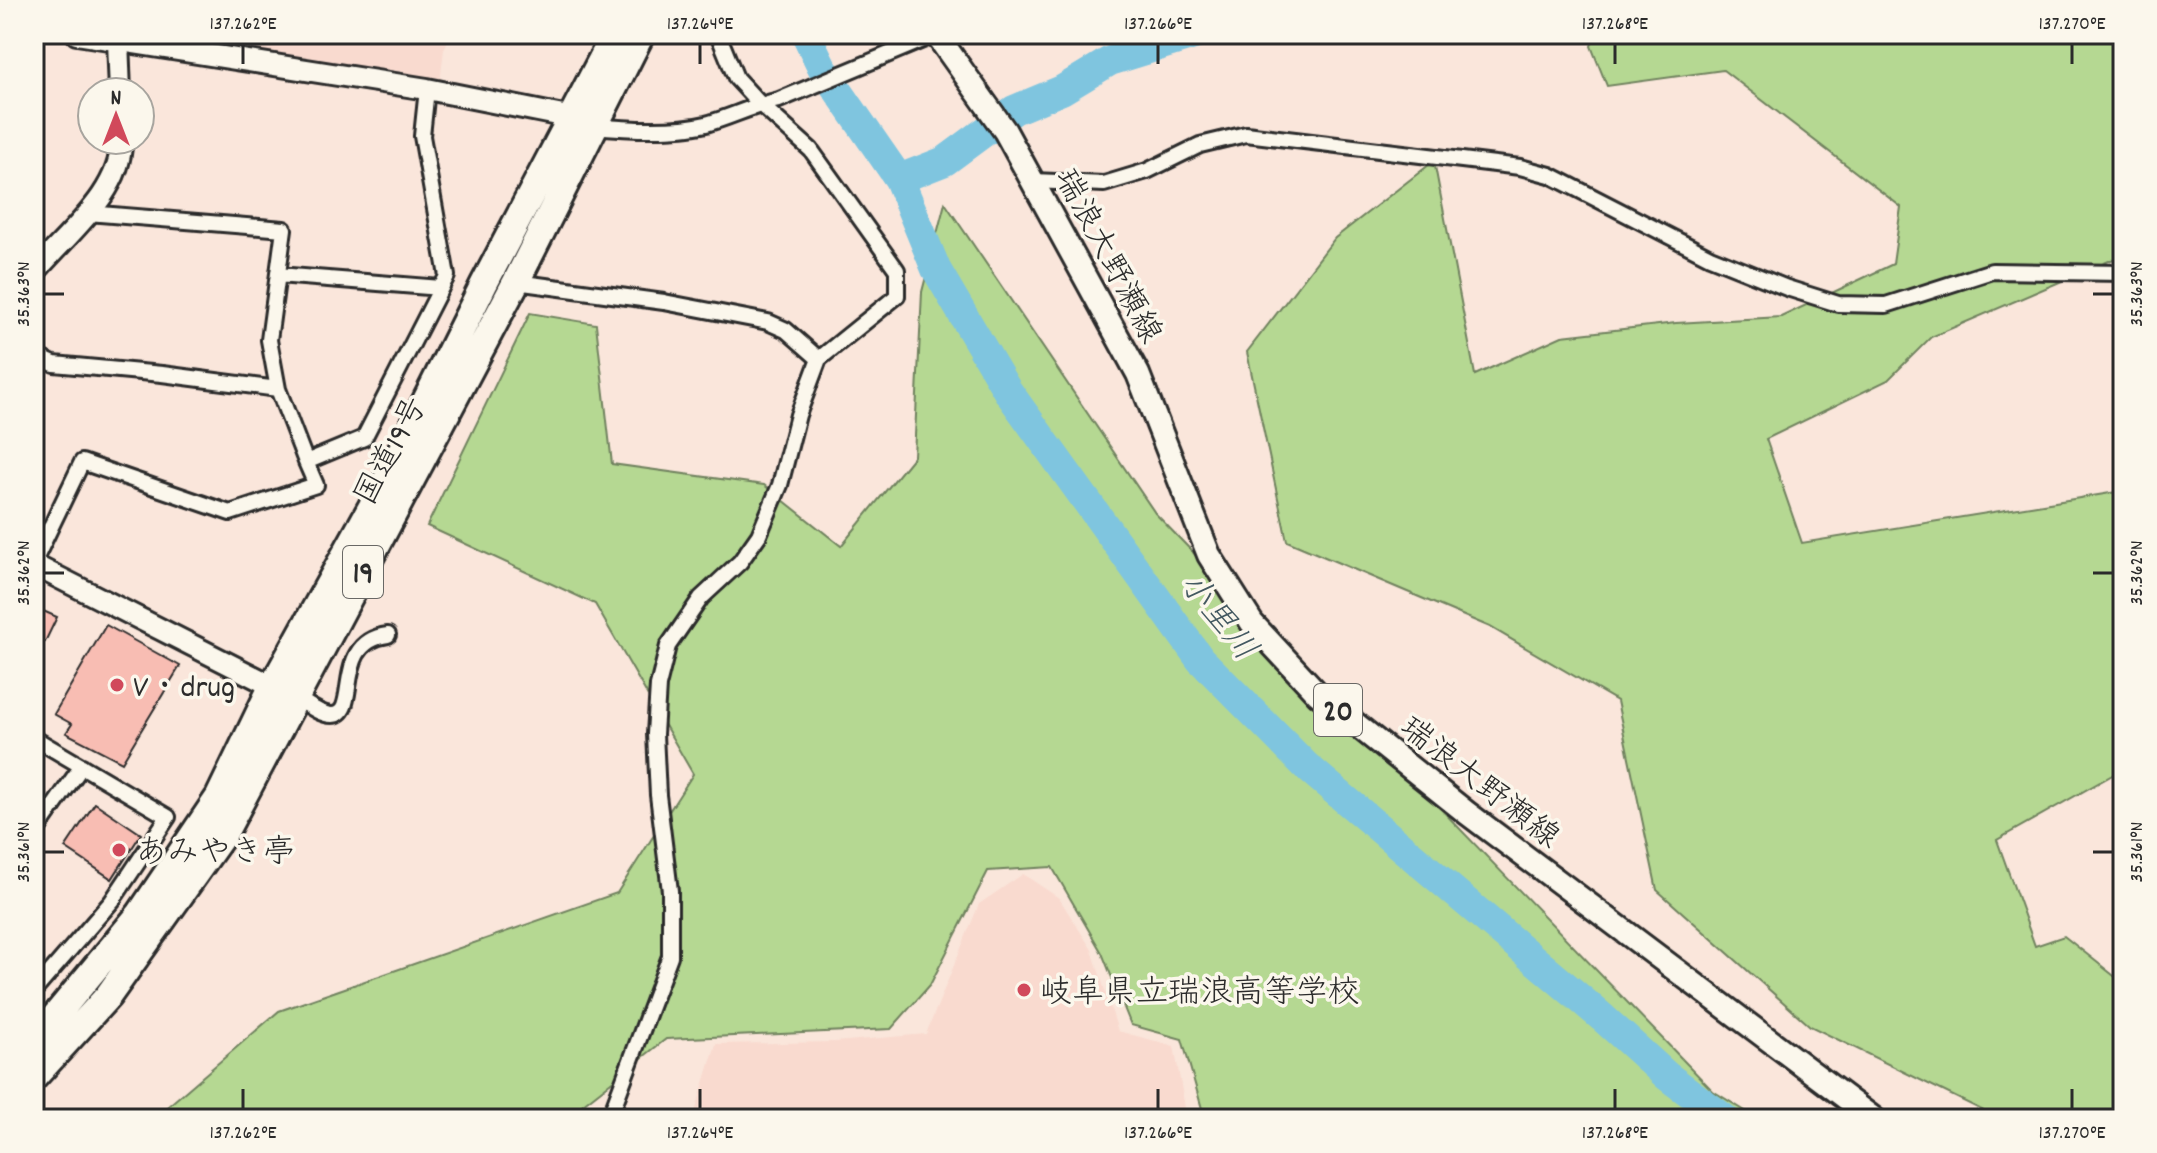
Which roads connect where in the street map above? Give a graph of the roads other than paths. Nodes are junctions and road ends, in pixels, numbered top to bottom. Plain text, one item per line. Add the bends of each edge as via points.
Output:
1 (77, 34) edge
2 (615, 34) edge
3 (641, 34) edge
4 (718, 34) edge
5 (937, 34) edge
6 (118, 40) junction
7 (119, 76) edge
8 (427, 89) junction
9 (760, 104) junction
10 (583, 122) junction
11 (121, 156) edge
12 (1033, 181) junction
13 (88, 213) junction
14 (35, 271) edge
15 (2123, 273) edge
16 (278, 275) junction
17 (516, 282) junction
18 (441, 288) junction
19 (34, 355) edge
20 (819, 359) junction
21 (278, 389) junction
22 (306, 462) junction
23 (34, 564) edge
24 (388, 635) dead end
25 (272, 687) junction
26 (297, 698) junction
27 (34, 738) edge
28 (82, 766) junction
29 (34, 834) edge
30 (34, 991) edge
31 (34, 1042) edge
32 (34, 1077) edge
33 (609, 1119) edge
34 (1874, 1119) edge

1 - 6 street
2 - 10 highway, 国道19号 / 19
3 - 10 highway, 国道19号 / 19
4 - 9 street via 736,78
5 - 9 street
5 - 12 main road, 瑞浪大野瀬線 / 20
6 - 7 street
6 - 8 street
8 - 10 street
8 - 18 street via 422,136 447,276
9 - 10 street via 705,124 659,128
9 - 20 street via 811,150 897,270 897,296
10 - 17 highway, 国道19号 / 19
10 - 25 highway, 国道19号 / 19 via 484,284 386,481
11 - 13 street via 103,196
12 - 15 street via 1104,184 1147,171 1200,145 1246,134 1550,175 1710,257 1838,304 1886,305 1992,271
12 - 34 main road, 瑞浪大野瀬線 / 20 via 1138,374 1209,555 1252,623 1318,694 1467,813
13 - 14 street
13 - 16 street via 284,229
16 - 18 street
16 - 21 street via 269,340
17 - 20 street via 768,322 786,330
17 - 26 highway, 国道19号 / 19
18 - 22 street via 364,438
19 - 21 street via 54,364
20 - 33 street via 759,535 740,562 701,598 668,646 658,686 655,734 670,891 670,956
21 - 22 street
22 - 23 street via 316,485 230,513 82,462
23 - 25 street
24 - 26 street via 358,649 340,712 327,714
25 - 26 street
25 - 31 highway, 国道19号 / 19 via 219,797 140,914
26 - 32 highway, 国道19号 / 19 via 224,833 108,996
27 - 28 street
28 - 29 street
28 - 30 street via 168,817 112,901

